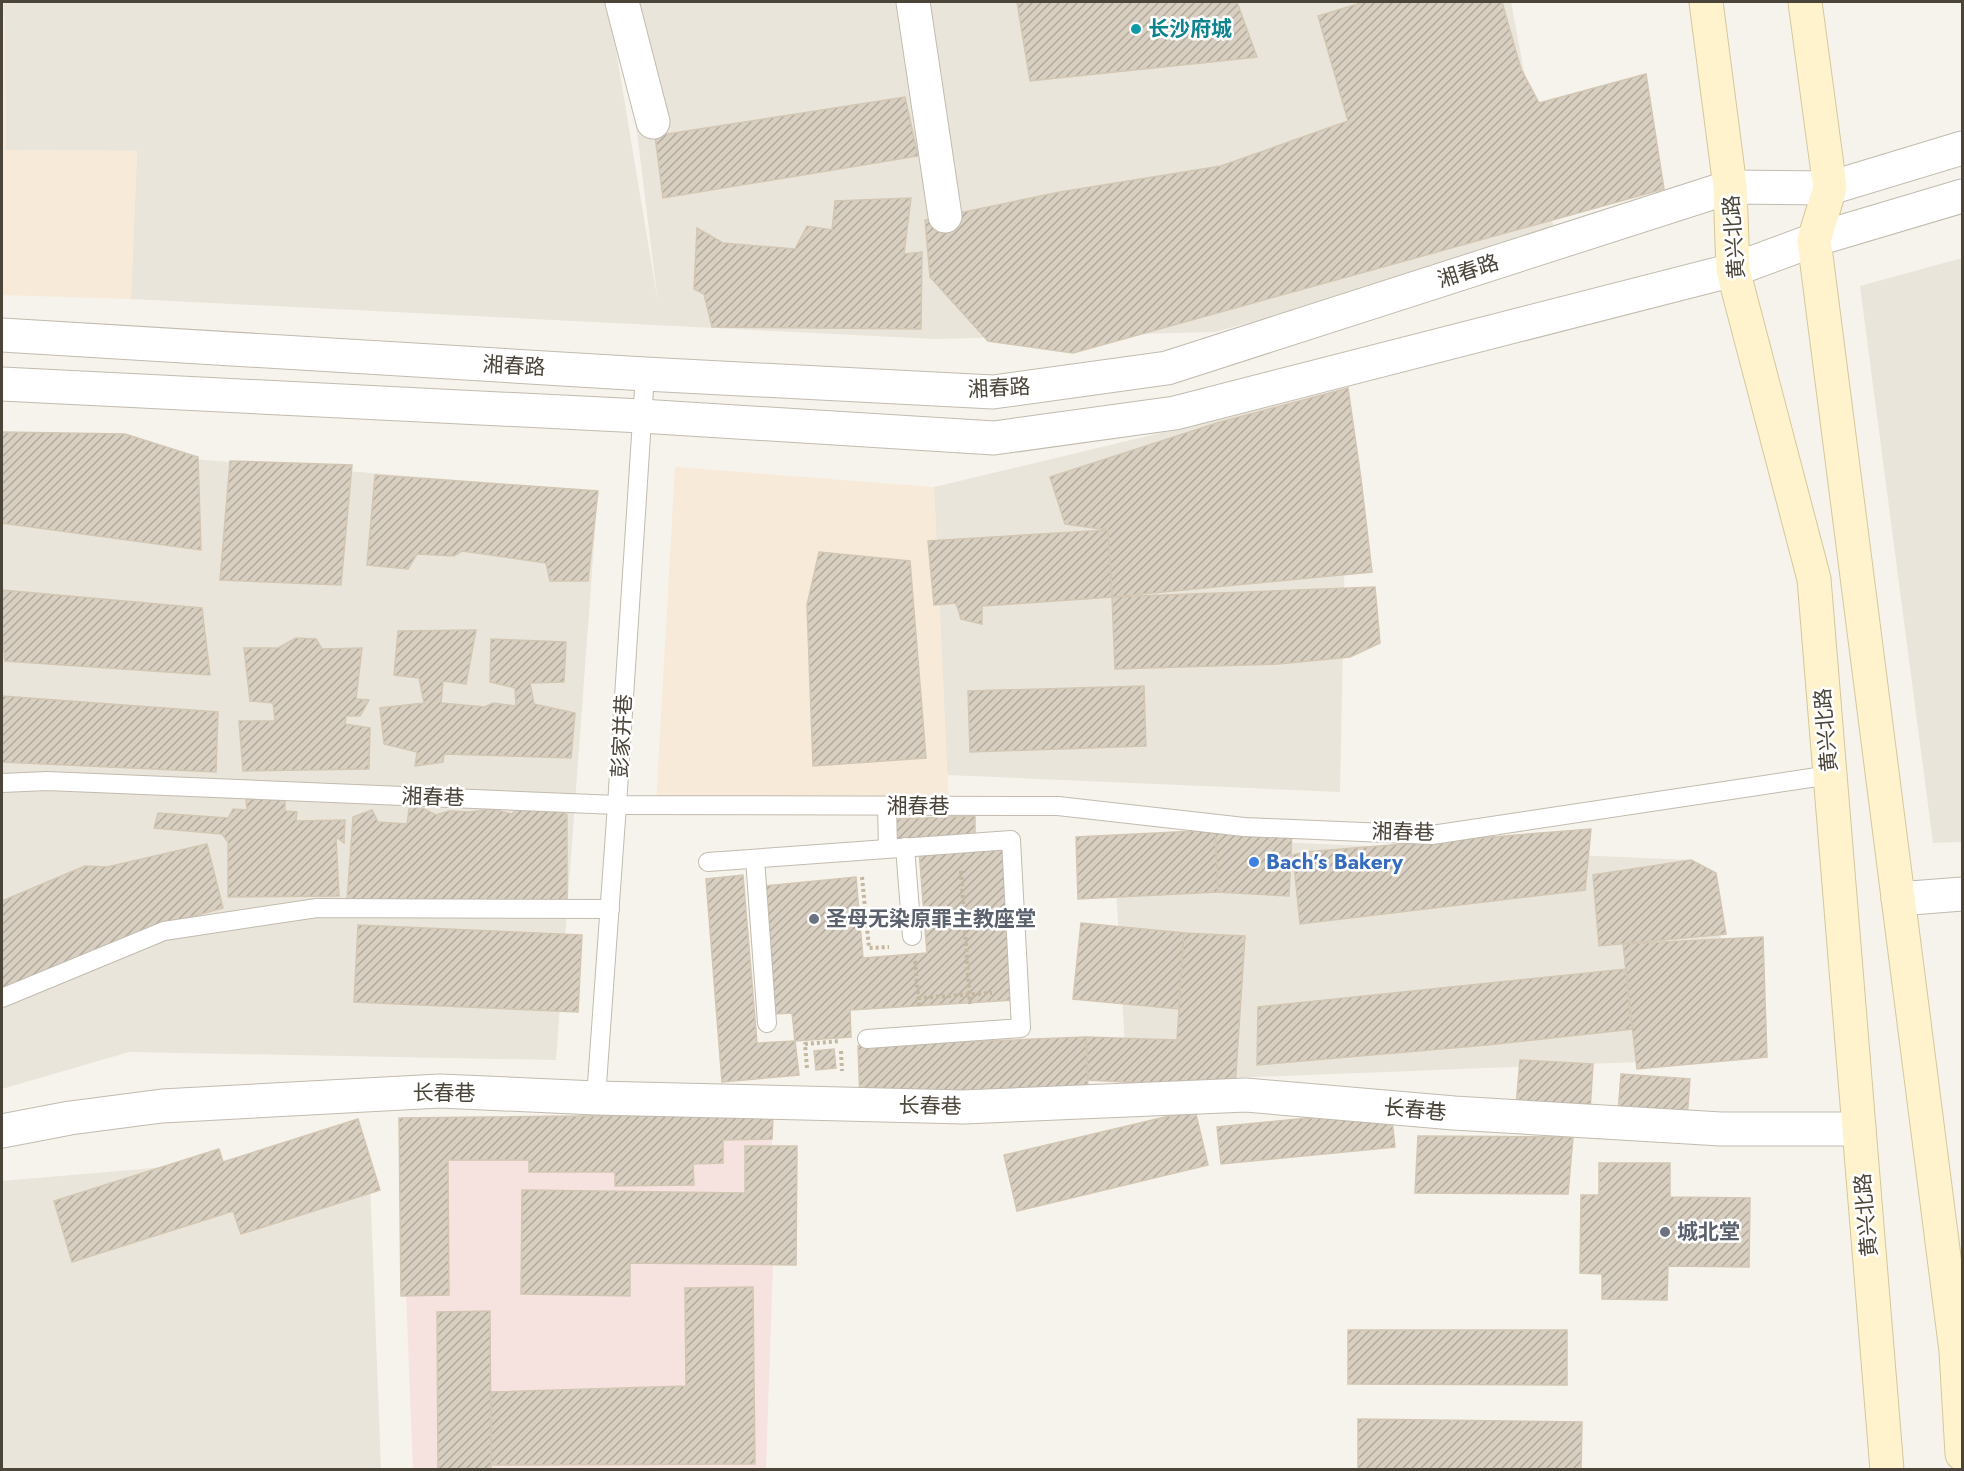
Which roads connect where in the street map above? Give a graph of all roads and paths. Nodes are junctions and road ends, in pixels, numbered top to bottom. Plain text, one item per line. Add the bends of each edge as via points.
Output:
1 (622, 2) edge
2 (913, 2) edge
3 (1706, 2) edge
4 (1805, 2) edge
5 (652, 122) dead end
6 (1962, 148) edge
7 (1730, 187) junction
8 (1830, 188) junction
9 (1962, 195) edge
10 (945, 216) dead end
11 (1814, 240) junction
12 (1733, 270) junction
13 (2, 335) edge
14 (645, 374) junction
15 (2, 384) edge
16 (641, 416) junction
17 (1830, 775) junction
18 (2, 783) edge
19 (617, 805) junction
20 (887, 806) junction
21 (960, 843) junction
22 (896, 848) junction
23 (860, 850) junction
24 (755, 859) junction
25 (708, 862) dead end
26 (1962, 894) edge
27 (1898, 899) junction
28 (610, 909) junction
29 (913, 940) junction
30 (1019, 991) junction
31 (970, 995) junction
32 (2, 998) edge
33 (918, 998) junction
34 (767, 1023) dead end
35 (972, 1032) junction
36 (921, 1035) junction
37 (867, 1039) joint
38 (840, 1041) junction
39 (842, 1074) dead end
40 (808, 1077) dead end
41 (596, 1098) junction
42 (1859, 1130) junction
43 (2, 1131) edge
44 (1962, 1454) edge
45 (1887, 1470) edge

1 - 5 street
2 - 10 street
3 - 7 main road, 黄兴北路
4 - 8 main road
6 - 8 street, 湘春路
7 - 8 street, 湘春路
7 - 12 main road, 黄兴北路
7 - 14 street, 湘春路 via 1167,369 993,393
8 - 11 main road
9 - 11 street, 湘春路
11 - 12 street, 湘春路
11 - 27 main road
12 - 16 street, 湘春路 via 1175,412 994,438
12 - 17 main road, 黄兴北路 via 1814,579
13 - 14 street, 湘春路
14 - 16 lane, 彭家并巷
15 - 16 street, 湘春路
16 - 19 lane, 彭家并巷
17 - 20 lane, 湘春巷 via 1432,835 1244,827 1058,806
17 - 42 main road, 黄兴北路
18 - 19 lane, 湘春巷 via 47,780
19 - 20 lane, 湘春巷
19 - 28 lane, 彭家并巷
20 - 22 lane
21 - 22 lane
21 - 30 lane via 1011,840
21 - 31 path
22 - 23 lane
22 - 29 lane
23 - 24 lane
23 - 29 path via 869,948
24 - 25 lane
24 - 34 lane
26 - 27 street
27 - 44 main road via 1956,1351
28 - 32 lane via 306,910 164,931
28 - 41 lane, 彭家并巷
29 - 33 path
30 - 31 path
30 - 35 lane via 1021,1028
31 - 33 path
31 - 35 path
33 - 36 path
35 - 36 lane
36 - 37 lane
37 - 38 path
38 - 39 path
38 - 40 path via 805,1044
41 - 42 street, 长春巷 via 963,1107 1246,1095 1454,1113 1721,1129
41 - 43 street, 长春巷 via 440,1091 162,1106
42 - 45 main road, 黄兴北路

